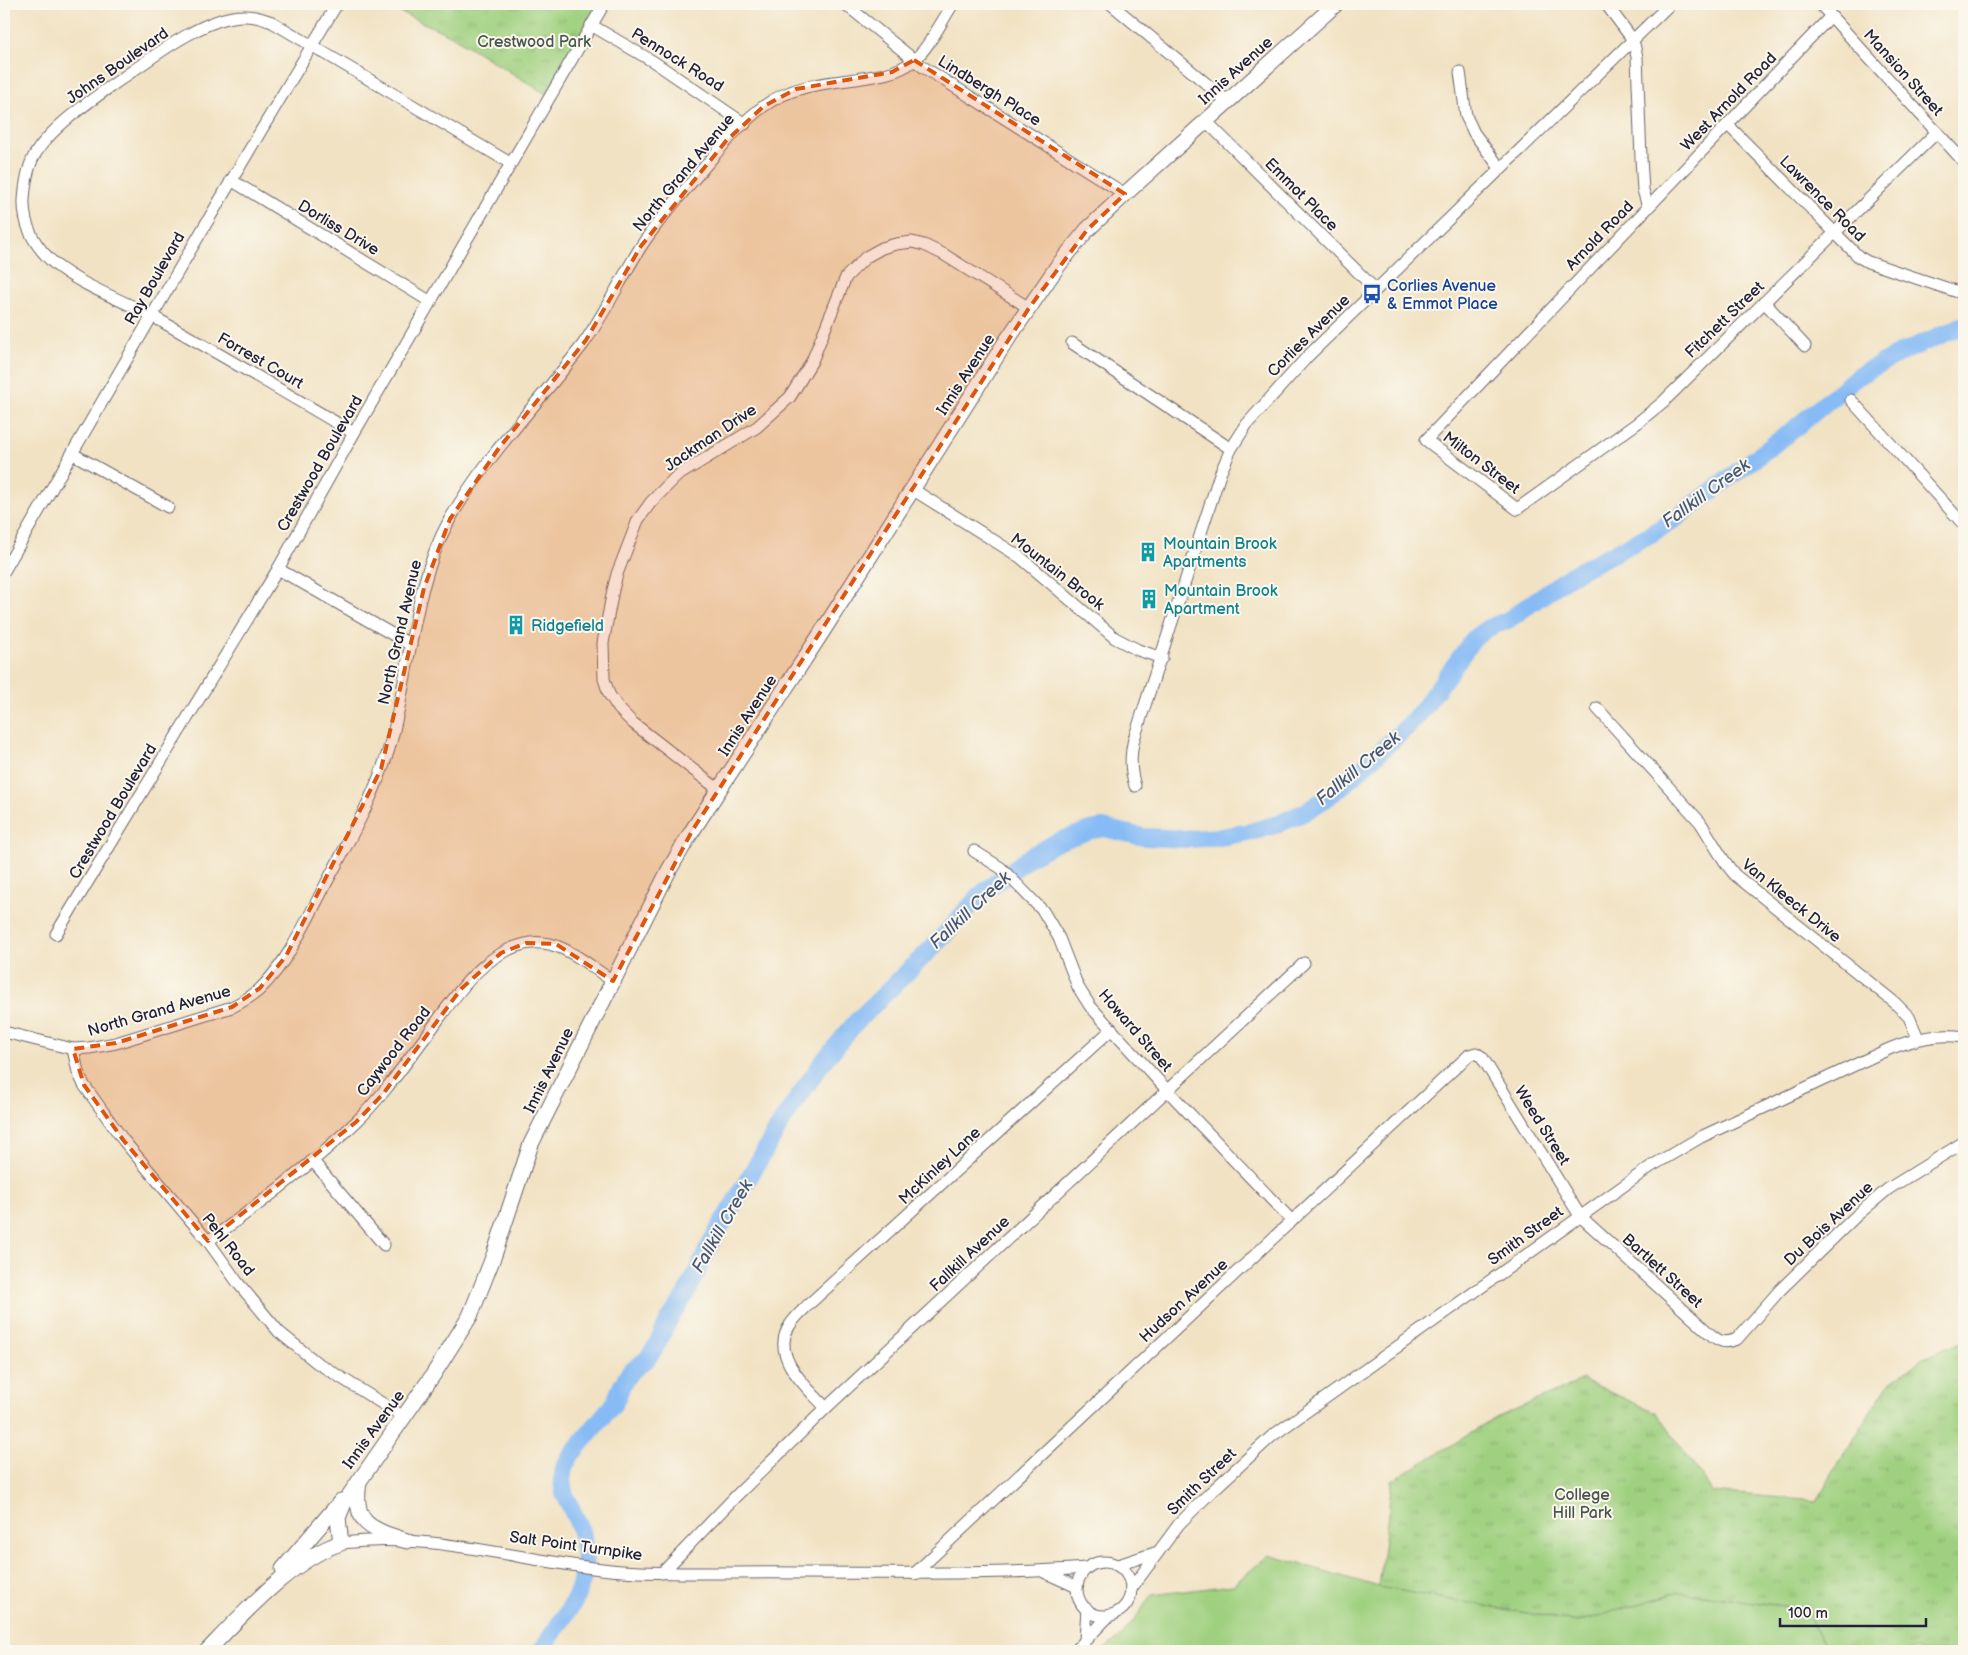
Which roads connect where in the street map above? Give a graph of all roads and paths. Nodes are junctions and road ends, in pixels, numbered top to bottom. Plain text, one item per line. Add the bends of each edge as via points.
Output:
1 (336, 4) edge
2 (604, 4) edge
3 (845, 4) edge
4 (953, 4) edge
5 (1110, 4) edge
6 (1336, 4) edge
7 (1606, 4) edge
8 (1670, 4) edge
9 (1820, 4) edge
10 (1831, 16) junction
11 (591, 25) junction
12 (1633, 40) junction
13 (312, 45) junction
14 (914, 60) junction
15 (1460, 72) dead end
16 (1227, 101) junction
17 (1206, 121) junction
18 (745, 124) junction
19 (1728, 125) junction
20 (1937, 132) junction
21 (510, 162) junction
22 (1964, 162) edge
23 (1500, 168) junction
24 (231, 180) junction
25 (1125, 194) junction
26 (1648, 208) junction
27 (1834, 234) junction
28 (1376, 290) junction
29 (1964, 294) edge
30 (431, 302) junction
31 (1764, 302) junction
32 (1029, 308) junction
33 (151, 316) junction
34 (1072, 343) dead end
35 (1805, 346) dead end
36 (1851, 400) dead end
37 (354, 433) junction
38 (1426, 440) joint
39 (1231, 449) junction
40 (73, 454) junction
41 (912, 489) junction
42 (168, 508) dead end
43 (1517, 509) joint
44 (1964, 525) edge
45 (278, 569) junction
46 (4, 571) edge
47 (411, 644) junction
48 (1162, 658) junction
49 (1597, 708) dead end
50 (1135, 786) dead end
51 (719, 790) junction
52 (974, 850) dead end
53 (56, 934) dead end
54 (1304, 963) dead end
55 (613, 981) junction
56 (1112, 1029) junction
57 (4, 1032) edge
58 (1964, 1037) edge
59 (1918, 1038) junction
60 (73, 1049) junction
61 (1476, 1053) joint
62 (1167, 1090) junction
63 (1964, 1142) edge
64 (312, 1160) junction
65 (1580, 1216) junction
66 (1292, 1221) junction
67 (208, 1241) junction
68 (384, 1246) dead end
69 (1727, 1343) joint
70 (826, 1408) junction
71 (404, 1417) junction
72 (359, 1479) junction
73 (407, 1541) junction
74 (341, 1543) junction
75 (1158, 1552) junction
76 (1118, 1566) junction
77 (1086, 1568) junction
78 (1042, 1571) junction
79 (662, 1573) junction
80 (914, 1574) junction
81 (1077, 1587) junction
82 (1131, 1589) junction
83 (1087, 1609) junction
84 (247, 1610) junction
85 (1110, 1615) junction
86 (1085, 1640) junction
87 (207, 1651) edge
88 (1075, 1651) edge

1 - 13 street, Ray Boulevard
2 - 11 street, Crestwood Boulevard
3 - 14 street, Lindbergh Place
4 - 14 street, North Grand Avenue
5 - 16 street
6 - 16 main road, Innis Avenue
7 - 12 street, Arnold Road
8 - 12 street, Corlies Avenue
9 - 10 street, Mansion Street
10 - 19 street, West Arnold Road
10 - 20 street, Mansion Street
11 - 18 street, Pennock Road via 654,62
11 - 21 street, Crestwood Boulevard
12 - 23 street, Corlies Avenue
12 - 26 street, Arnold Road
13 - 21 street, Johns Boulevard
13 - 24 street, Ray Boulevard
13 - 33 street, Johns Boulevard via 272,22 254,16 230,17 208,25 160,52 86,104 34,155 28,171 24,210 27,225 40,250 70,275
14 - 18 street, North Grand Avenue via 892,72 796,89 764,106
14 - 25 street, Lindbergh Place
15 - 23 street via 1466,116 1474,133
16 - 17 main road, Innis Avenue
17 - 25 main road, Innis Avenue
17 - 28 street, Emmot Place
18 - 47 street, North Grand Avenue via 726,142 641,246 586,340 499,448 450,519 434,554
19 - 26 street, West Arnold Road
19 - 27 street, Lawrence Road
20 - 22 street, Mansion Street
20 - 27 street, Fitchett Street
21 - 30 street, Crestwood Boulevard
23 - 28 street, Corlies Avenue
24 - 30 street, Dorliss Drive
24 - 33 street, Ray Boulevard
25 - 32 main road, Innis Avenue via 1087,230
26 - 38 street, Arnold Road
27 - 29 street, Lawrence Road via 1868,262
27 - 31 street, Fitchett Street
28 - 39 street, Corlies Avenue via 1308,356 1247,424
30 - 37 street, Crestwood Boulevard
31 - 35 street
31 - 43 street, Fitchett Street via 1650,413
32 - 41 main road, Innis Avenue
32 - 51 street, Jackman Drive via 924,245 912,242 882,248 866,257 846,277 812,361 790,396 757,427 677,476 638,520 613,590 604,643 604,679 609,694 633,723
33 - 37 street, Forrest Court
33 - 40 street, Ray Boulevard
34 - 39 street
36 - 44 street
37 - 45 street, Crestwood Boulevard
38 - 43 street, Milton Street
39 - 48 street, Corlies Avenue
40 - 42 street
40 - 46 street, Ray Boulevard
41 - 48 street, Mountain Brook via 1020,558 1116,638
41 - 51 main road, Innis Avenue
45 - 47 street
45 - 53 street, Crestwood Boulevard
47 - 60 street, North Grand Avenue via 392,738 371,793 306,921 266,982 232,1007 116,1042
48 - 50 street, Corlies Avenue via 1131,755
49 - 59 street, Van Kleeck Drive via 1700,822 1735,876 1894,1002 1909,1018
51 - 55 main road, Innis Avenue via 669,870
52 - 56 street, Howard Street via 1001,868 1043,911 1078,987 1090,1006
54 - 62 street, Fallkill Avenue
55 - 64 street, Caywood Road via 556,944 526,943 501,953 478,970 461,990 383,1094
55 - 71 main road, Innis Avenue via 531,1144 470,1316
56 - 62 street, Howard Street
56 - 70 street, McKinley Lane via 808,1305 789,1326 784,1340 787,1360
57 - 60 street, North Grand Avenue
58 - 59 street, Smith Street
59 - 65 street, Smith Street via 1696,1140 1650,1167
60 - 67 street, Pehl Road via 84,1085 124,1141
61 - 65 street, Weed Street via 1482,1057
61 - 66 street, Hudson Avenue via 1469,1055
62 - 66 street, Howard Street
62 - 70 street, Fallkill Avenue
63 - 69 street, Du Bois Avenue via 1888,1189 1856,1216 1780,1290 1737,1338
64 - 67 street, Caywood Road
64 - 68 street
65 - 69 street, Bartlett Street via 1717,1340
65 - 75 street, Smith Street via 1272,1436 1185,1517
66 - 80 street, Hudson Avenue
67 - 71 street, Pehl Road via 279,1332 316,1362
70 - 79 street, Fallkill Avenue
71 - 72 main road, Innis Avenue
72 - 73 main road via 356,1496 358,1510 365,1522 380,1532
72 - 74 main road, Innis Avenue via 338,1518
72 - 84 main road
73 - 74 street, Salt Point Turnpike via 373,1539
73 - 79 street, Salt Point Turnpike via 478,1548 598,1569
74 - 84 main road, Salt Point Turnpike via 311,1556
75 - 76 street
75 - 82 street, Smith Street
76 - 77 street via 1102,1562
76 - 82 street via 1128,1575
77 - 78 street, Salt Point Turnpike
77 - 81 street
78 - 80 street, Salt Point Turnpike
78 - 81 street, Salt Point Turnpike
79 - 80 street, Salt Point Turnpike
81 - 83 street
82 - 85 street via 1125,1606
83 - 85 street via 1098,1615
83 - 86 street
84 - 87 main road, Salt Point Turnpike
85 - 86 street
86 - 88 street

